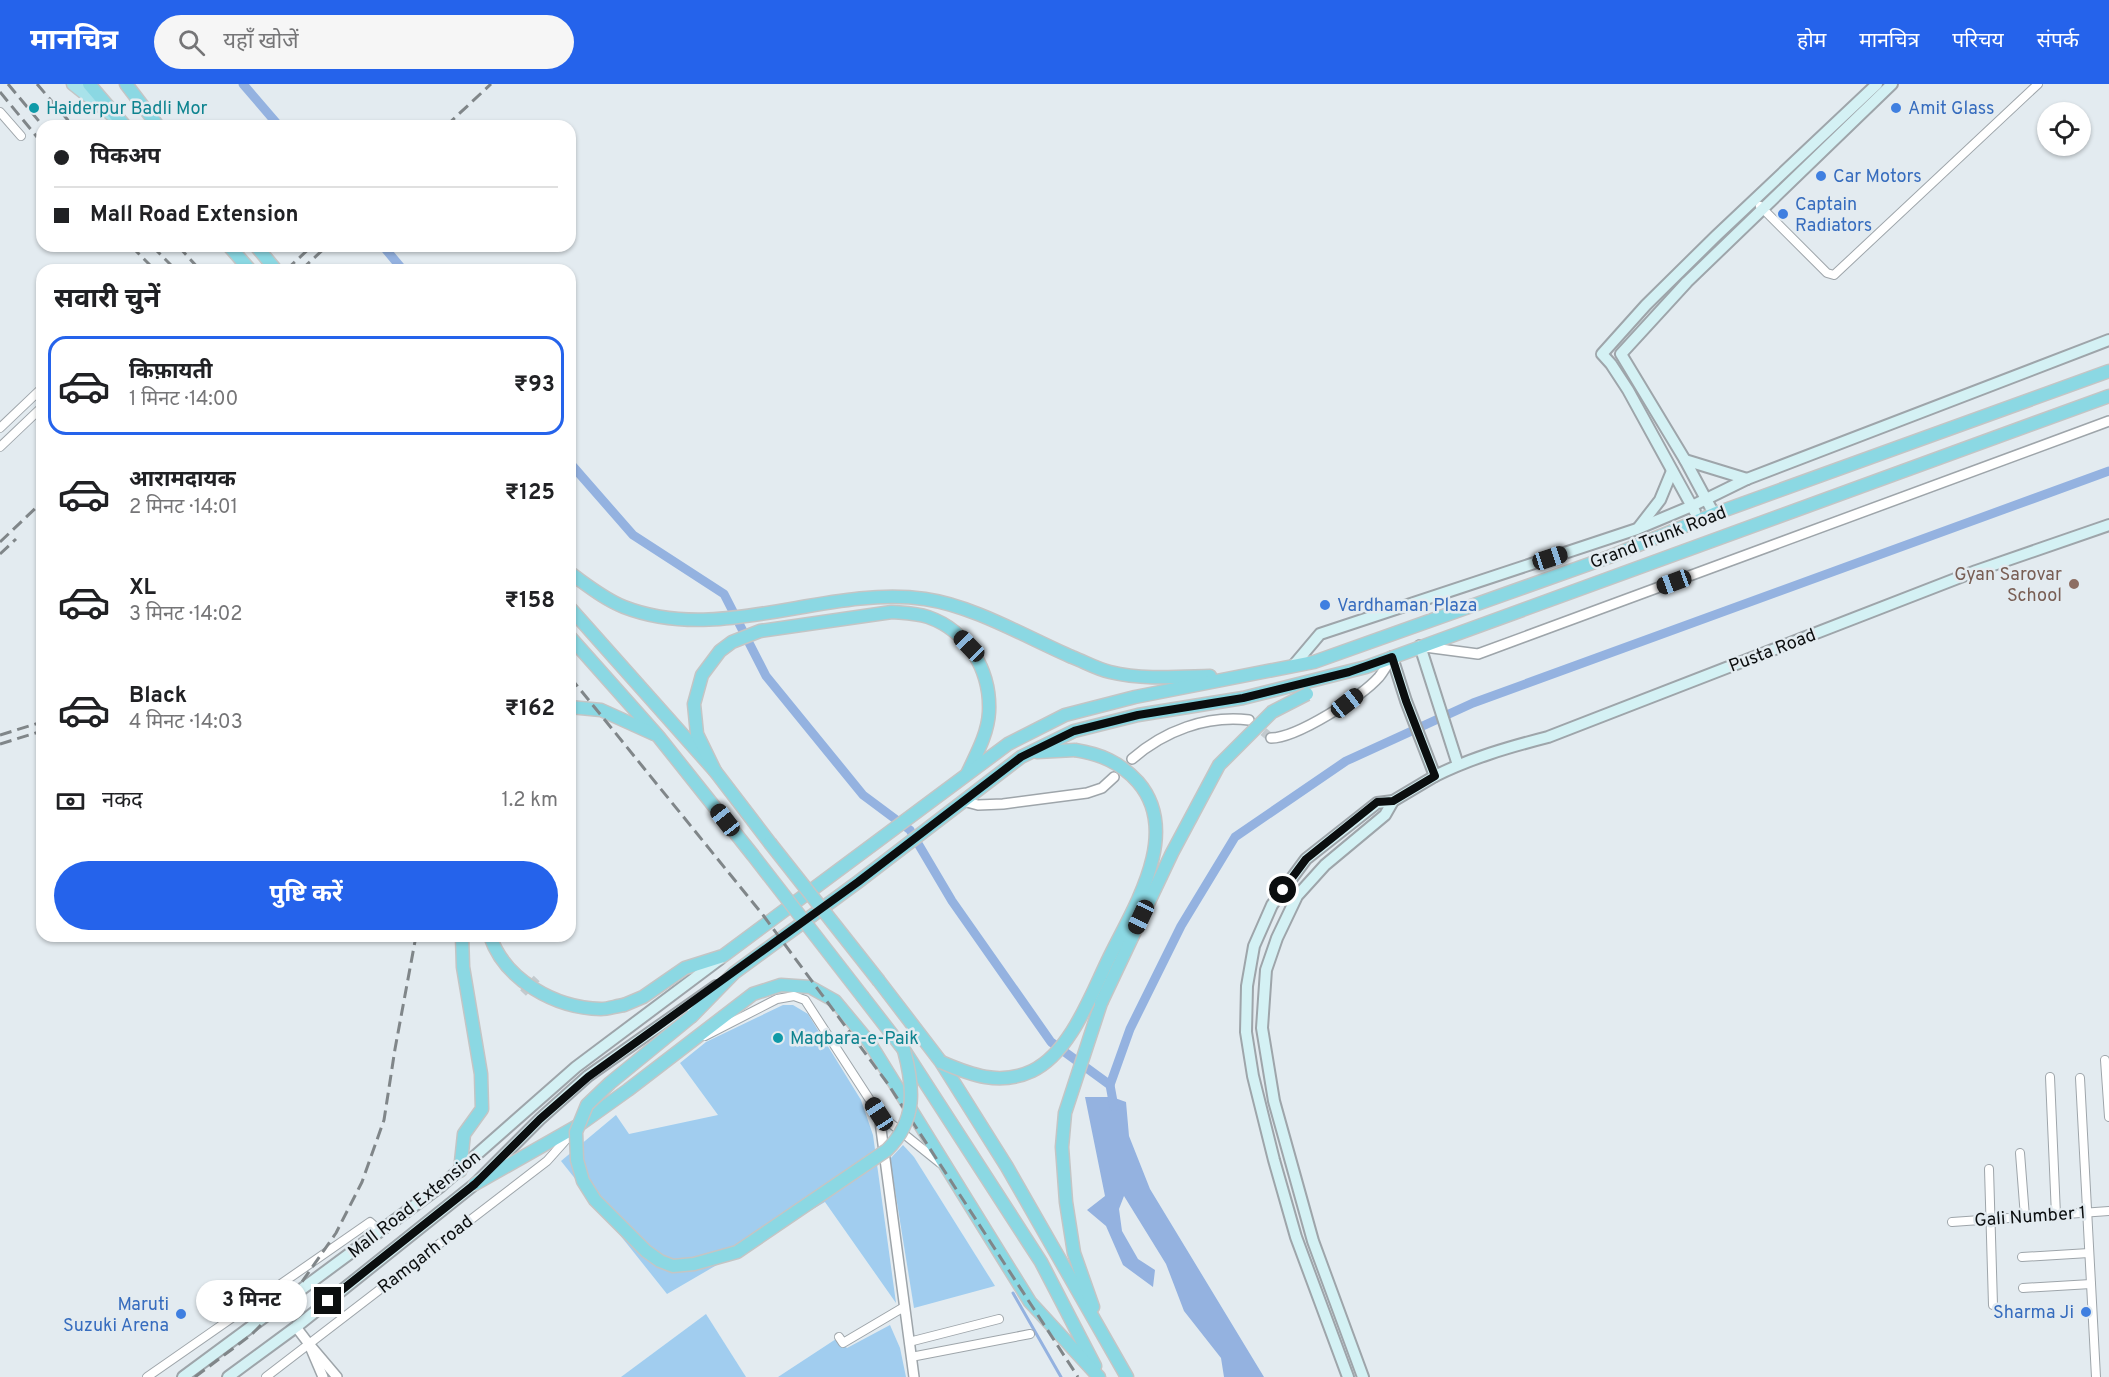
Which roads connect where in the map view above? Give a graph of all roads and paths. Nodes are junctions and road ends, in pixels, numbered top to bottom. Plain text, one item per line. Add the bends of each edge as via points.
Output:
1 (73, 84) edge
2 (89, 84) edge
3 (126, 84) edge
4 (1876, 84) edge
5 (1893, 84) edge
6 (2038, 84) edge
7 (0, 112) edge
8 (119, 120) edge
9 (121, 120) edge
10 (153, 120) edge
11 (21, 136) dead end
12 (1753, 202) junction
13 (1763, 208) junction
14 (234, 252) edge
15 (261, 252) edge
16 (245, 264) edge
17 (271, 264) edge
18 (2109, 340) edge
19 (1612, 343) junction
20 (1621, 354) junction
21 (1611, 364) junction
22 (2109, 371) edge
23 (36, 394) edge
24 (2109, 396) edge
25 (36, 413) edge
26 (2109, 421) edge
27 (0, 428) edge
28 (0, 447) edge
29 (1685, 460) junction
30 (1672, 471) junction
31 (1747, 479) junction
32 (1707, 499) junction
33 (1692, 506) junction
34 (1714, 514) junction
35 (1698, 520) junction
36 (2109, 525) edge
37 (1637, 529) junction
38 (576, 577) edge
39 (576, 615) edge
40 (576, 644) edge
41 (1420, 646) junction
42 (1392, 657) junction
43 (1293, 666) junction
44 (1349, 672) junction
45 (1241, 676) junction
46 (576, 708) edge
47 (1249, 720) tunnel mouth
48 (658, 736) junction
49 (1271, 738) dead end
50 (1032, 752) junction
51 (1132, 759) dead end
52 (1458, 765) junction
53 (715, 771) junction
54 (1435, 776) junction
55 (966, 777) junction
56 (1114, 777) dead end
57 (963, 801) junction
58 (1393, 801) junction
59 (462, 942) edge
60 (493, 942) edge
61 (723, 956) junction
62 (734, 973) junction
63 (681, 1048) junction
64 (904, 1050) junction
65 (2104, 1060) dead end
66 (941, 1062) junction
67 (2050, 1077) dead end
68 (2080, 1078) dead end
69 (879, 1114) junction
70 (2109, 1117) edge
71 (579, 1125) junction
72 (2020, 1153) dead end
73 (948, 1169) junction
74 (1989, 1169) dead end
75 (460, 1171) junction
76 (475, 1184) junction
77 (2109, 1211) edge
78 (2087, 1212) junction
79 (2056, 1215) junction
80 (2025, 1217) junction
81 (1991, 1220) junction
82 (1952, 1222) dead end
83 (380, 1231) junction
84 (2089, 1253) junction
85 (2022, 1257) dead end
86 (2091, 1284) junction
87 (2023, 1288) dead end
88 (1993, 1305) dead end
89 (904, 1307) junction
90 (999, 1319) dead end
91 (296, 1326) junction
92 (1030, 1334) dead end
93 (839, 1337) dead end
94 (909, 1342) junction
95 (309, 1344) junction
96 (911, 1357) junction
97 (1116, 1360) junction
98 (319, 1376) edge
99 (147, 1377) edge
100 (183, 1377) edge
101 (228, 1377) edge
102 (266, 1377) edge
103 (338, 1377) edge
104 (914, 1377) edge
105 (1100, 1377) edge
106 (1126, 1377) edge
107 (1348, 1377) edge
108 (1363, 1377) edge
109 (2096, 1377) edge

1 - 8 main road
2 - 9 highway
3 - 10 highway
4 - 12 main road
5 - 13 main road
6 - 13 street via 1834,275 1827,273
7 - 11 street
12 - 13 street
12 - 19 main road
13 - 20 main road
14 - 16 highway
15 - 17 highway
18 - 31 main road
19 - 20 main road
19 - 21 main road via 1602,354
20 - 21 main road
20 - 29 main road
21 - 30 main road
22 - 34 highway, Grand Trunk Road
23 - 27 street
24 - 41 highway, Grand Trunk Road
25 - 28 street
26 - 41 street via 1478,654
29 - 31 main road
29 - 32 main road
30 - 33 main road
30 - 37 main road via 1660,501
31 - 32 main road
32 - 33 main road
32 - 34 main road
33 - 35 main road
33 - 37 main road
34 - 35 highway, Grand Trunk Road
35 - 43 highway, Grand Trunk Road via 1609,557 1314,662
36 - 52 main road, Pusta Road via 1976,572 1548,737
37 - 43 main road via 1320,634
38 - 45 highway via 625,607 692,620 873,596 923,599 956,605 1109,672 1145,677
39 - 53 highway
40 - 48 highway
41 - 42 highway, Grand Trunk Road
41 - 52 main road
42 - 44 highway, Grand Trunk Road
42 - 49 street via 1379,677 1347,703 1288,736
42 - 54 main road
43 - 45 highway, Grand Trunk Road
44 - 50 highway, Grand Trunk Road via 1243,698 1138,715 1074,731
44 - 97 highway, bridge via 1272,712 1219,765 1171,853 1101,1003 1065,1113 1062,1147 1074,1253
45 - 55 highway, Grand Trunk Road via 1065,715 1008,744
46 - 48 highway via 601,710
47 - 51 street via 1231,718 1180,729 1145,747
48 - 64 highway, bridge
50 - 57 highway, Grand Trunk Road
50 - 66 highway, bridge via 1094,753 1113,761 1143,788 1152,806 1156,834 1145,884 1088,1001 1066,1040 1047,1062 1021,1075 993,1079
52 - 54 main road, Pusta Road
53 - 55 highway via 697,734 697,689 710,662 732,642 760,631 892,612 941,622 969,646 985,675 989,712 986,731
53 - 66 highway, bridge
54 - 58 main road, Pusta Road
55 - 61 highway, Grand Trunk Road
56 - 57 street via 1099,790 1087,793 995,805
57 - 62 highway, Grand Trunk Road
58 - 107 main road via 1377,802 1306,859 1272,905 1254,946 1247,986 1246,1032 1274,1160 1296,1237
58 - 108 main road via 1385,815 1325,865 1297,896 1266,970 1262,1028 1274,1101 1313,1241
59 - 75 highway via 481,1074 482,1108 464,1134
60 - 61 highway, Grand Trunk Road, bridge via 520,979 553,999 602,1009 643,997 685,968
61 - 75 main road, Mall Road Extension via 576,1067
62 - 64 highway, Grand Trunk Road, bridge via 692,1016 586,1105 576,1132 577,1160 583,1181 595,1200 660,1262 673,1266 694,1264 737,1252 887,1150 902,1132 910,1107
62 - 76 main road, Mall Road Extension via 588,1077
63 - 69 street via 777,999 794,996 805,1000
63 - 71 highway
63 - 73 highway via 762,990 790,984 819,991 842,1008 868,1042
64 - 105 highway via 1041,1262
65 - 70 street
66 - 97 highway via 1007,1167
67 - 79 street
68 - 78 street
69 - 73 street
69 - 89 street
71 - 76 highway
71 - 95 street, Ramgarh road via 548,1161
72 - 80 street
73 - 105 highway via 1030,1302
74 - 81 street
75 - 83 main road, Mall Road Extension
76 - 91 main road, Mall Road Extension
77 - 78 street, Gali Number 1
78 - 79 street, Gali Number 1
78 - 84 street
79 - 80 street, Gali Number 1
80 - 81 street, Gali Number 1
81 - 82 street, Gali Number 1
81 - 88 street
83 - 99 street via 370,1222
83 - 100 main road, Mall Road Extension
84 - 85 street
84 - 86 street
86 - 87 street
86 - 109 street
89 - 93 street via 843,1343
89 - 94 street
90 - 94 street
91 - 95 street
91 - 101 main road, Mall Road Extension
92 - 96 street
94 - 96 street
95 - 98 street
95 - 102 street, Ramgarh road
95 - 103 street
96 - 104 street
97 - 106 highway

